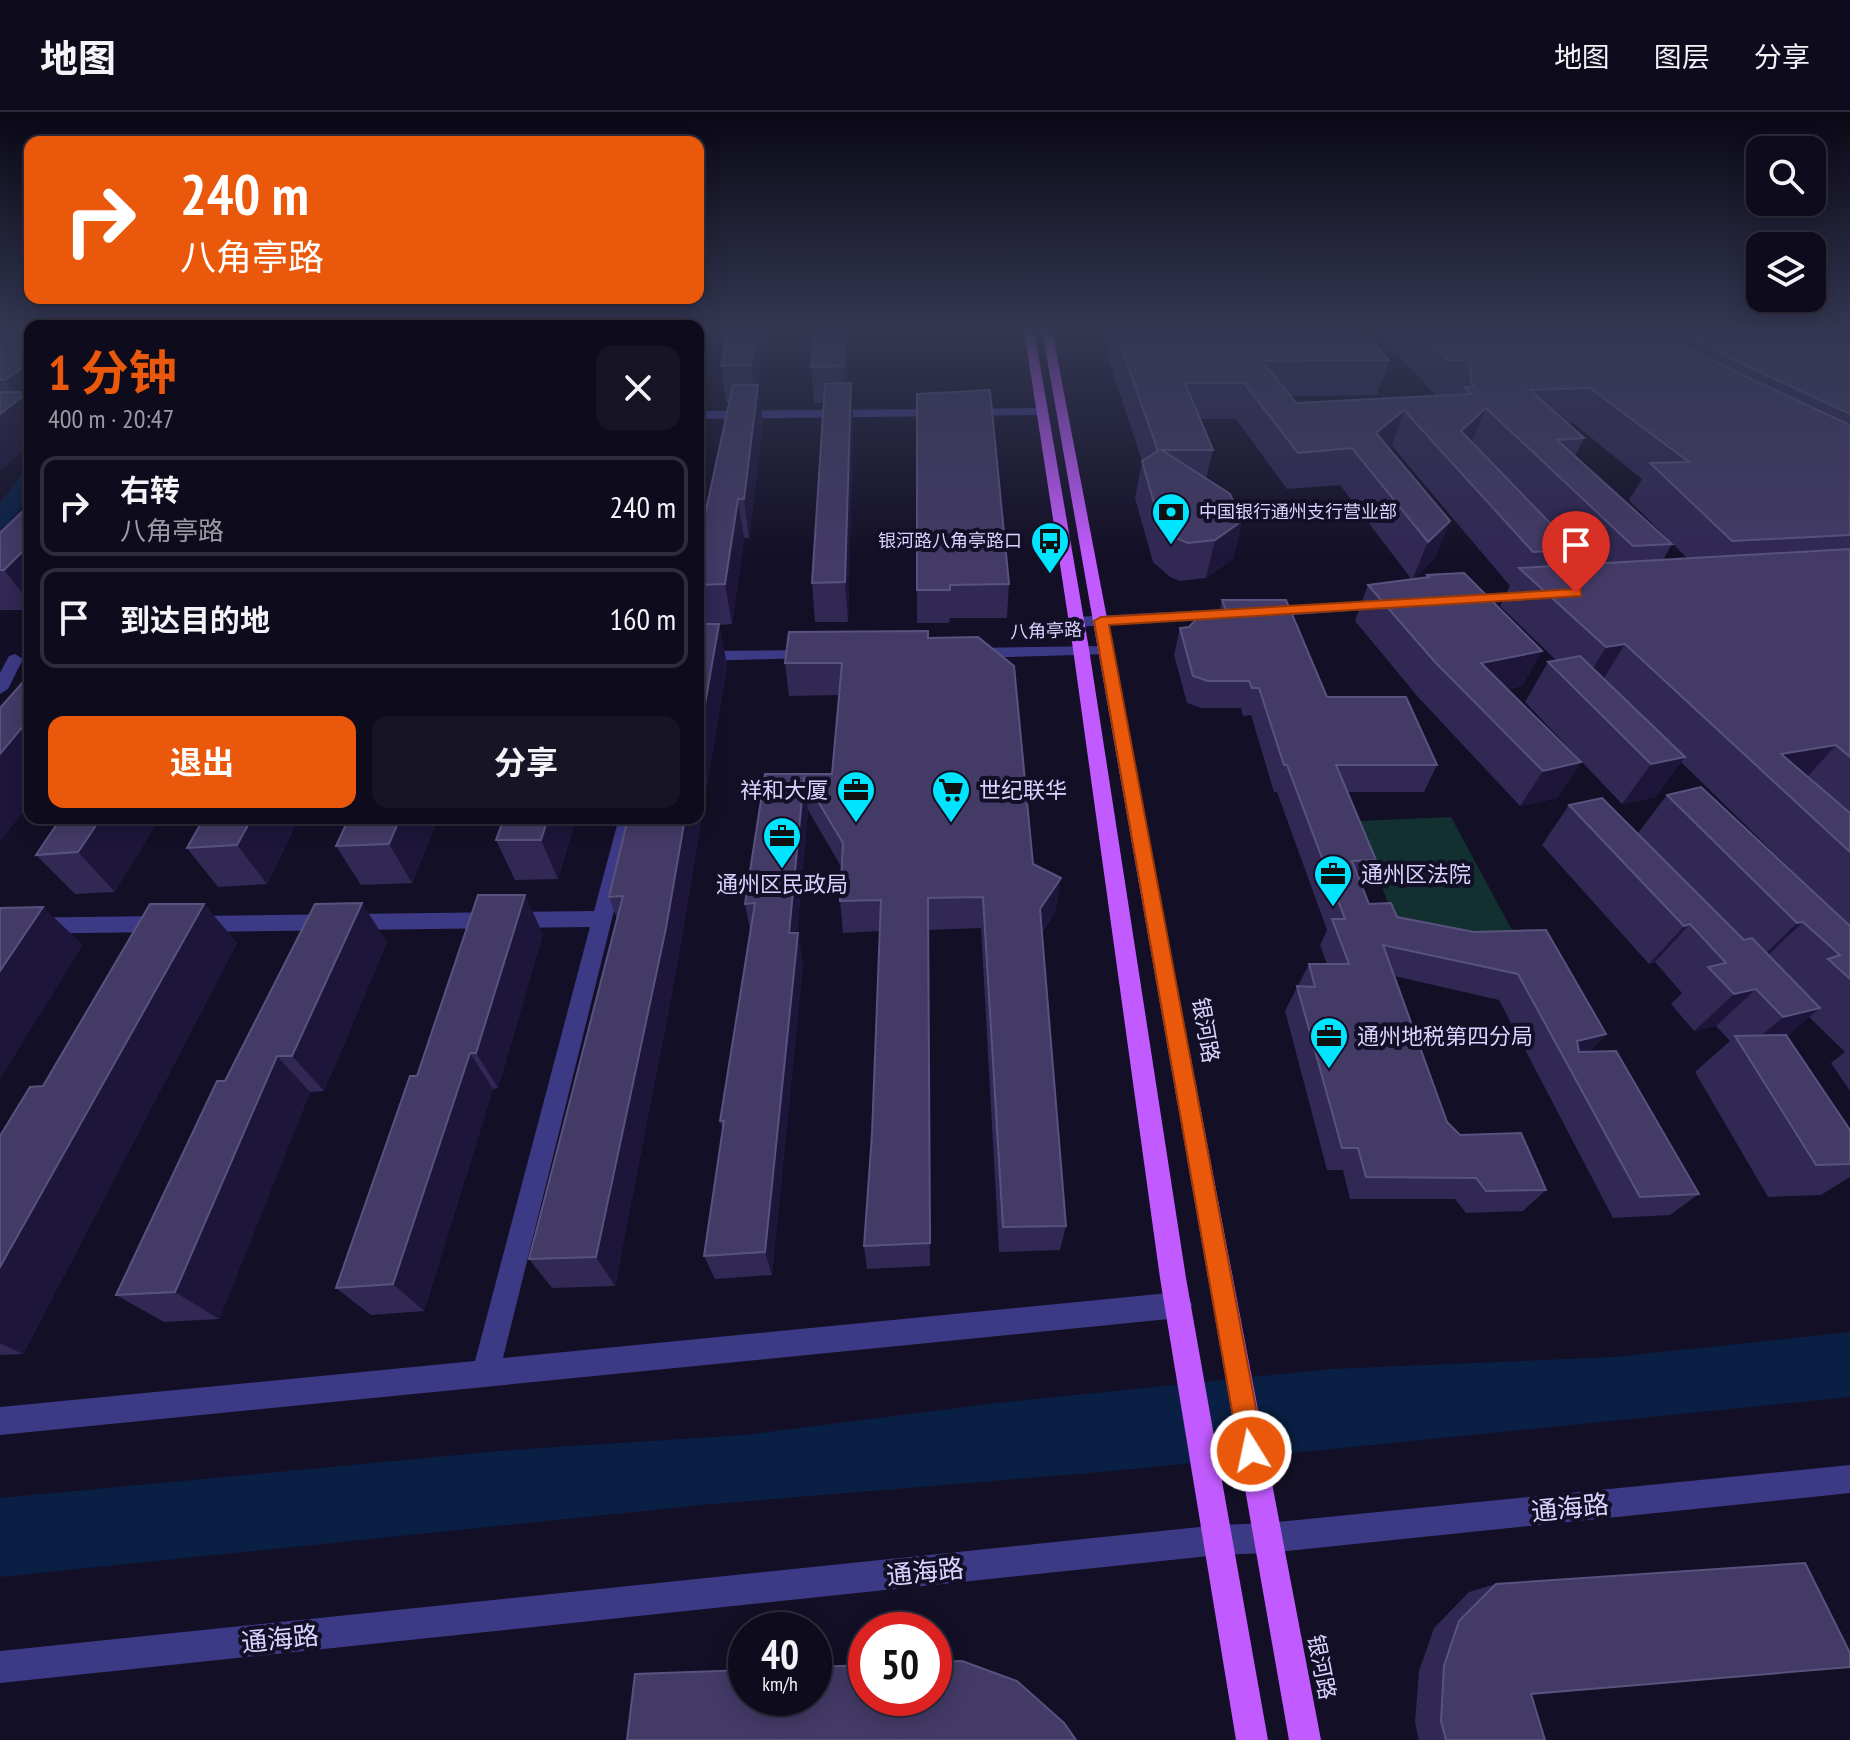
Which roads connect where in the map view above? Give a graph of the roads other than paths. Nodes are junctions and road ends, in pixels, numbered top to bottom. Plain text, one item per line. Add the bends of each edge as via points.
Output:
1 (1039, 406) edge
2 (1061, 406) edge
3 (1040, 411) junction
4 (704, 415) edge
5 (1555, 594) edge
6 (1445, 601) edge
7 (1399, 604) edge
8 (1101, 621) junction
9 (1076, 622) junction
10 (1081, 649) junction
11 (1106, 651) junction
12 (954, 653) edge
13 (830, 655) edge
14 (704, 656) edge
15 (15, 659) edge
16 (0, 689) edge
17 (626, 824) edge
18 (601, 919) junction
19 (0, 926) edge
20 (1179, 1305) junction
21 (485, 1374) junction
22 (0, 1421) edge
23 (1850, 1479) edge
24 (1267, 1538) junction
25 (1219, 1540) junction
26 (0, 1667) edge
27 (1252, 1740) edge
28 (1305, 1740) edge

1 - 3 main road
2 - 8 main road, 银河路
3 - 4 street
3 - 9 main road
5 - 6 street
7 - 8 street, 八角亭路
8 - 9 street, 八角亭路
8 - 11 main road, 银河路
9 - 10 main road
10 - 11 street, 八角亭路
10 - 12 street, 八角亭路
10 - 20 main road
11 - 24 main road, 银河路
13 - 14 street
15 - 16 street
17 - 18 street
18 - 19 street
18 - 21 street
20 - 21 street
20 - 25 main road
21 - 22 street
23 - 24 street, 通海路
24 - 25 street, 通海路
24 - 28 main road, 银河路
25 - 26 street, 通海路
25 - 27 main road

